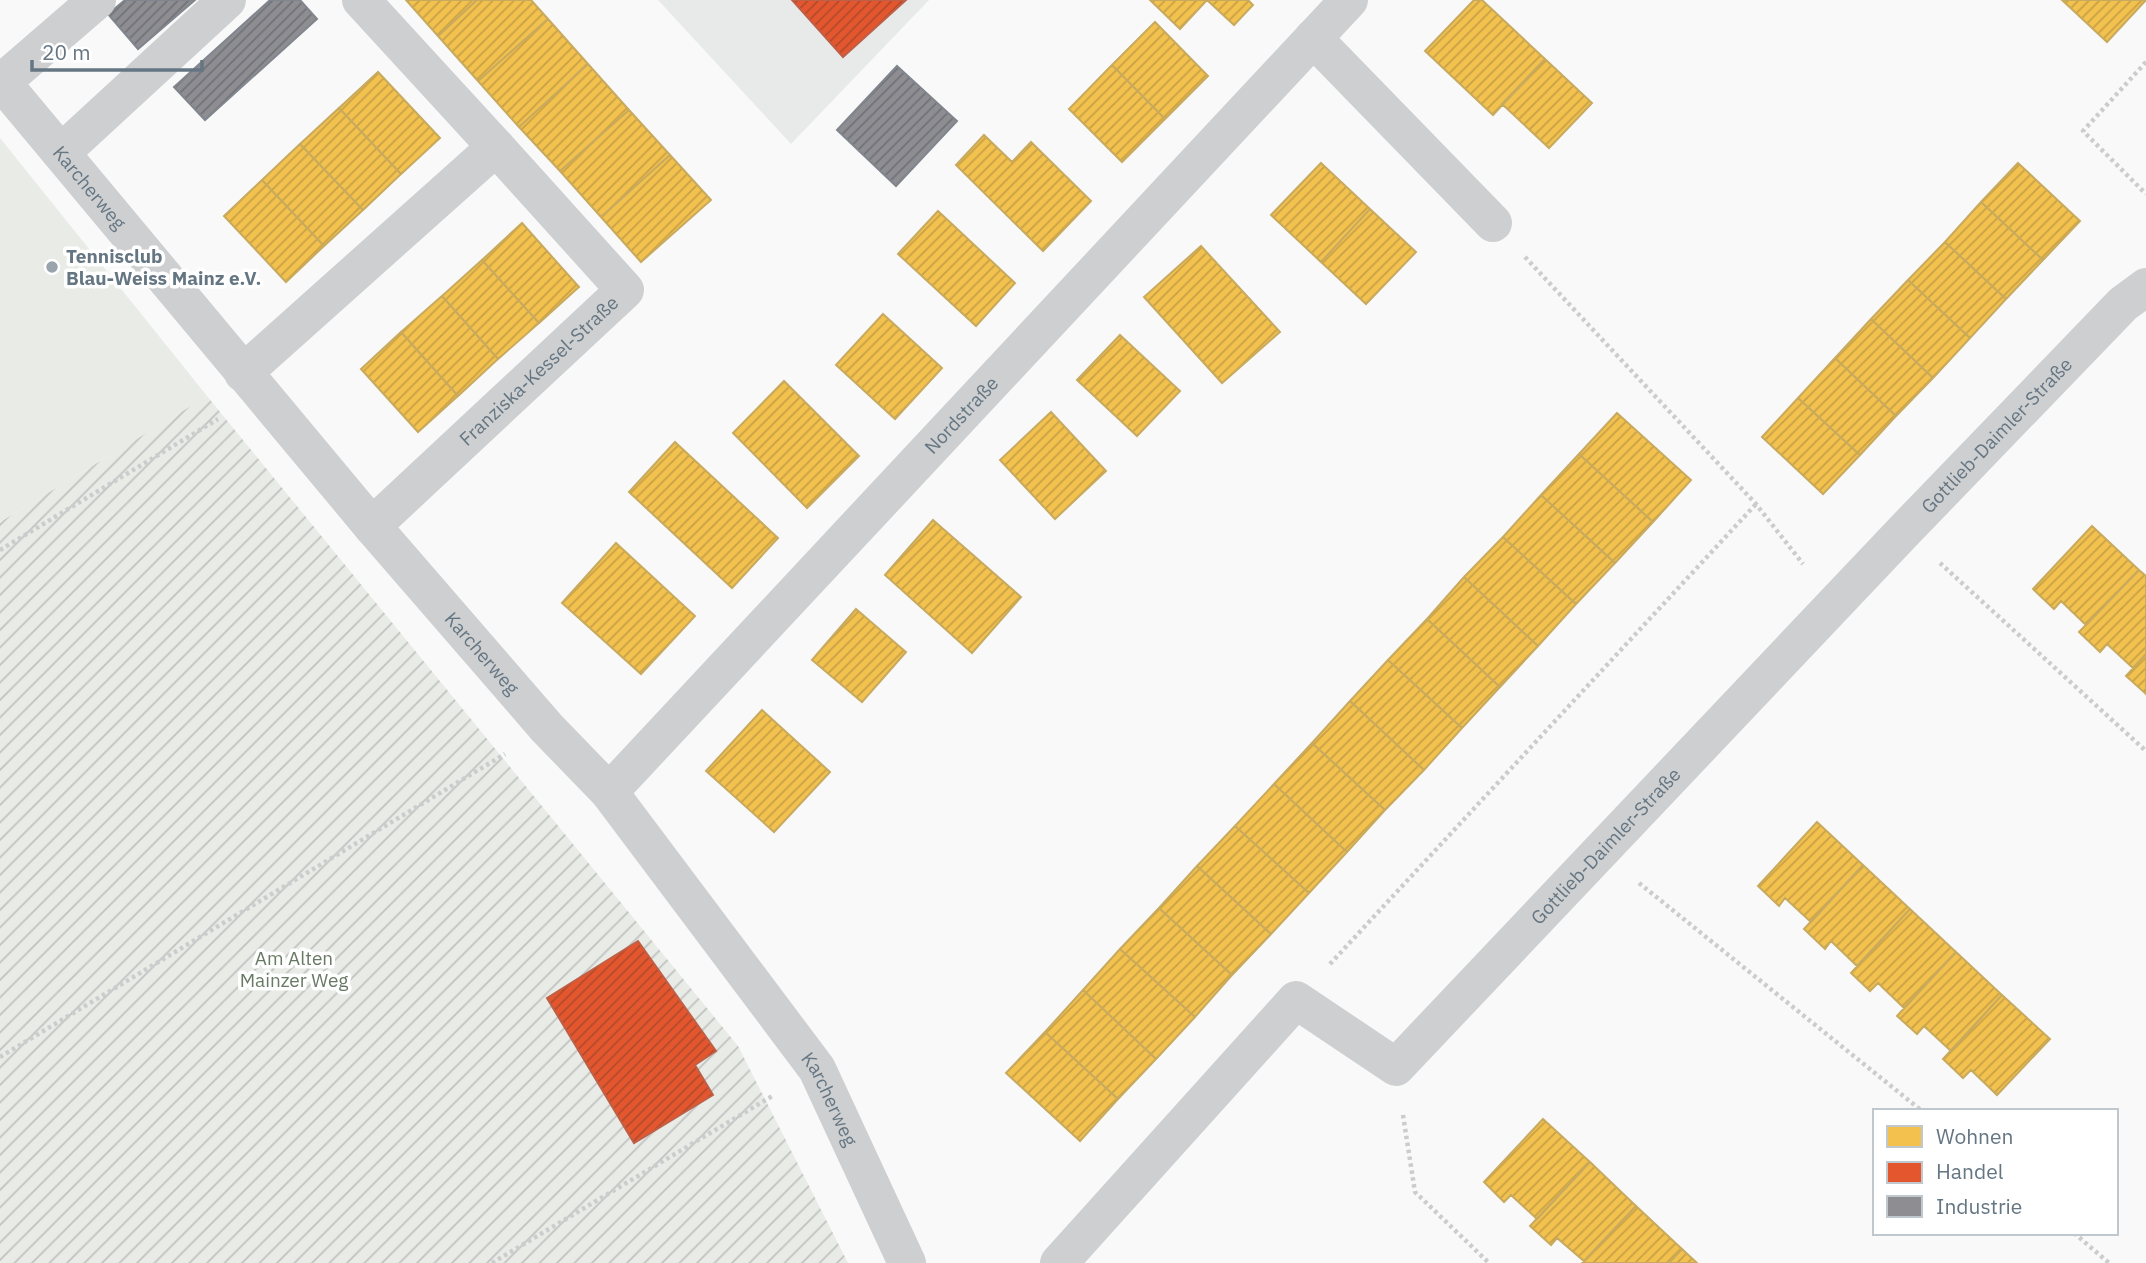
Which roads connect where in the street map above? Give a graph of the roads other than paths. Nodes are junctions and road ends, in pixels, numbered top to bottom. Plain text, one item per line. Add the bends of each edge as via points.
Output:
1 (97, 0) edge
2 (227, 0) edge
3 (361, 0) edge
4 (1349, 0) edge
5 (1313, 38) junction
6 (1, 81) edge
7 (496, 147) junction
8 (62, 152) junction
9 (1493, 223) road end
10 (2146, 288) edge
11 (252, 383) junction
12 (372, 526) junction
13 (609, 792) junction
14 (907, 1263) edge
15 (1059, 1263) edge

1 - 6 street
2 - 8 street
3 - 7 street, Franziska-Kessel-Straße
4 - 5 street, Nordstraße
5 - 9 street
5 - 13 street, Nordstraße
6 - 8 street, Karcherweg
7 - 11 street
7 - 12 street, Franziska-Kessel-Straße via 625,290
8 - 11 street, Karcherweg
10 - 15 street, Gottlieb-Daimler-Straße via 2123,304 1904,531 1396,1068 1296,1000
11 - 12 street, Karcherweg
12 - 13 street, Karcherweg via 547,728
13 - 14 street, Karcherweg via 817,1069

